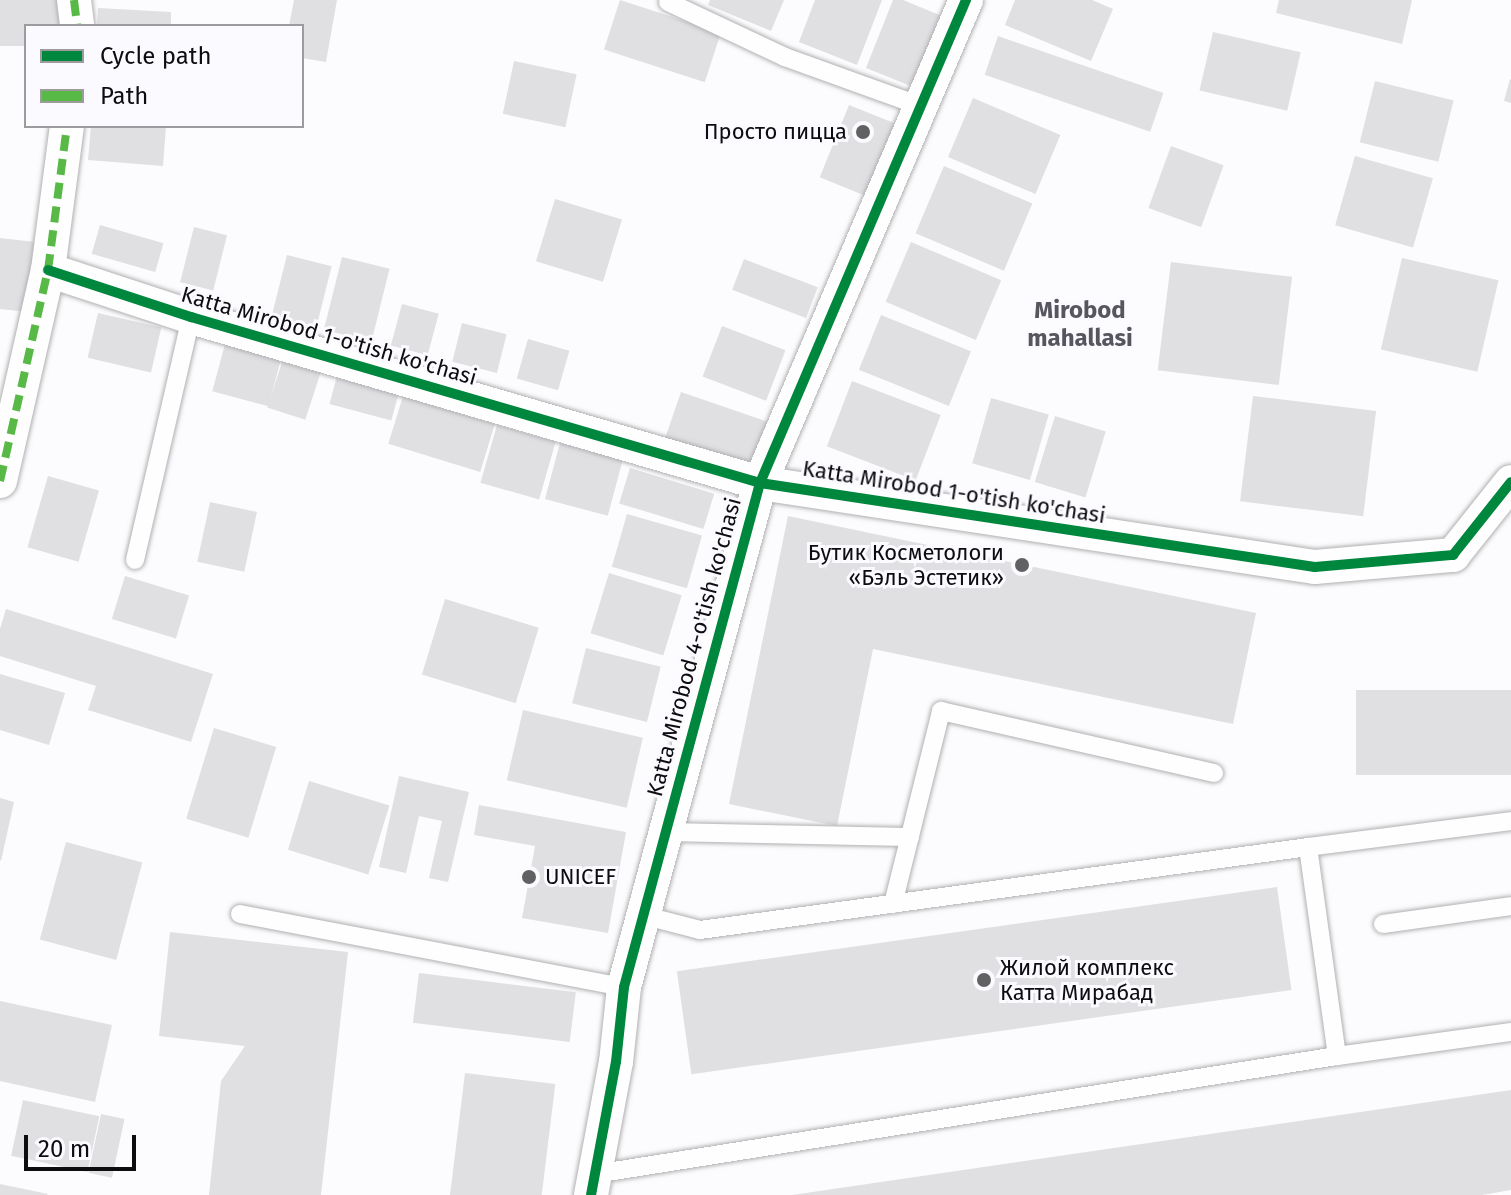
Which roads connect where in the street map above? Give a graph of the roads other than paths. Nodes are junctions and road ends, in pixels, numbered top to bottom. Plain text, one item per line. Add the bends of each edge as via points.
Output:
1 (74, 0) edge
2 (966, 0) edge
3 (668, 2) edge
4 (77, 24) edge
5 (920, 106) junction
6 (67, 128) edge
7 (48, 270) junction
8 (191, 317) junction
9 (0, 481) edge
10 (1511, 482) edge
11 (760, 483) junction
12 (135, 560) dead end
13 (1214, 773) dead end
14 (1511, 821) edge
15 (664, 832) junction
16 (910, 837) junction
17 (1308, 847) junction
18 (893, 904) junction
19 (1511, 906) edge
20 (240, 914) dead end
21 (642, 915) junction
22 (1383, 924) dead end
23 (624, 987) junction
24 (1511, 1032) edge
25 (1337, 1056) junction
26 (593, 1184) edge

1 - 4 street
2 - 5 street, Katta Mirobod 4-o'tish ko'chasi
3 - 5 lane via 785,57
5 - 11 street, Katta Mirobod 4-o'tish ko'chasi
6 - 7 street
7 - 8 street, Katta Mirobod 1-o'tish ko'chasi
7 - 9 street
8 - 11 street, Katta Mirobod 1-o'tish ko'chasi
8 - 12 lane
10 - 11 street, Katta Mirobod 1-o'tish ko'chasi via 1453,555 1315,567
11 - 15 street, Katta Mirobod 4-o'tish ko'chasi
13 - 16 lane via 941,711
14 - 17 lane
15 - 16 lane
15 - 21 street, Katta Mirobod 4-o'tish ko'chasi
16 - 18 lane
17 - 18 lane
17 - 25 lane
18 - 21 lane via 700,930
19 - 22 lane
20 - 23 lane
21 - 23 street, Katta Mirobod 4-o'tish ko'chasi
23 - 26 street, Katta Mirobod 4-o'tish ko'chasi
24 - 25 lane
25 - 26 lane

